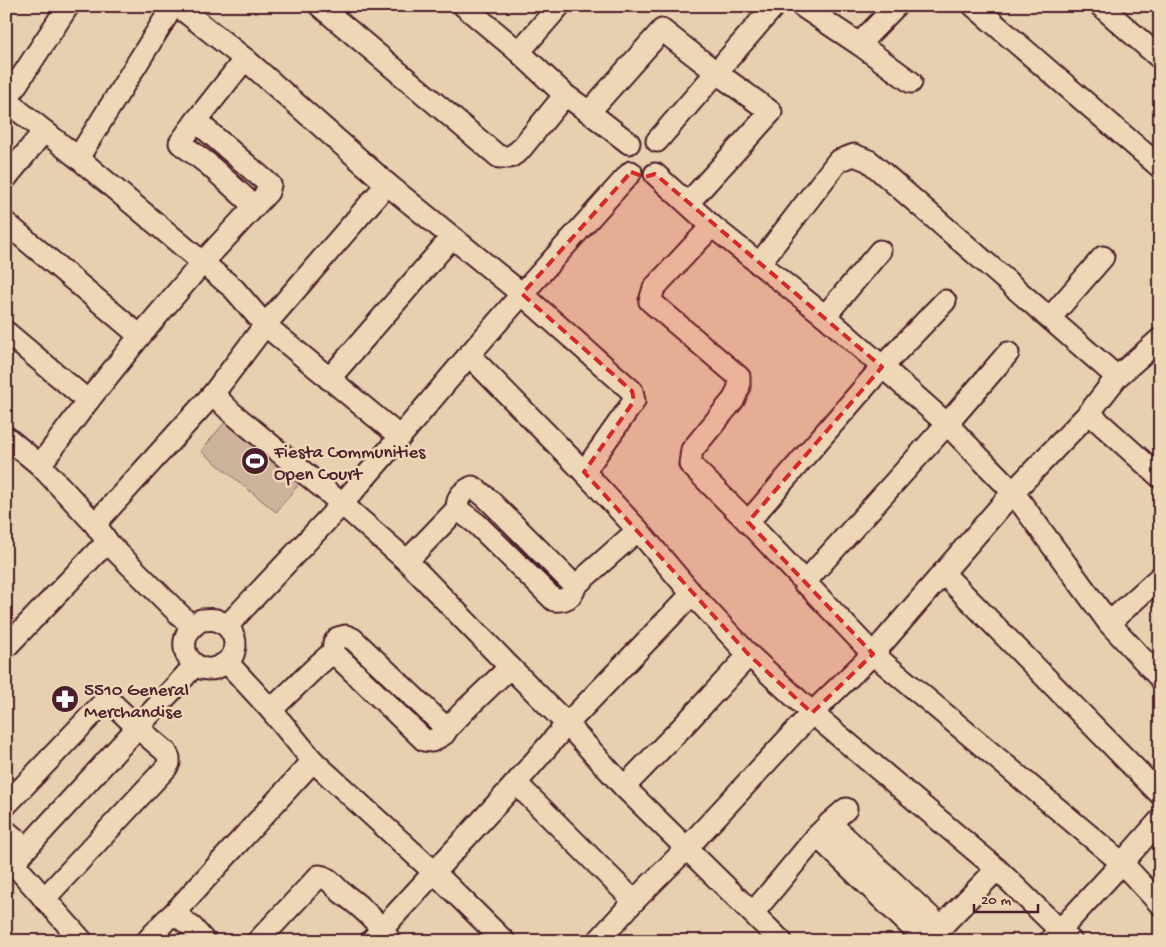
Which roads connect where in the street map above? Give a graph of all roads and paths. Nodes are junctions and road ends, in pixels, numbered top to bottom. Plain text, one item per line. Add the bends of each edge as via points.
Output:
1 (68, 6) edge
2 (173, 6) edge
3 (178, 6) edge
4 (320, 6) edge
5 (464, 6) edge
6 (559, 6) edge
7 (774, 6) edge
8 (802, 6) edge
9 (896, 6) edge
10 (974, 6) edge
11 (1101, 6) edge
12 (859, 44) junction
13 (519, 52) junction
14 (1160, 58) edge
15 (245, 59) junction
16 (717, 73) junction
17 (911, 82) dead end
18 (565, 95) junction
19 (6, 99) edge
20 (589, 112) junction
21 (196, 121) junction
22 (44, 131) junction
23 (656, 141) junction
24 (629, 143) junction
25 (78, 158) junction
26 (1160, 167) edge
27 (631, 172) junction
28 (655, 174) junction
29 (6, 178) edge
30 (387, 184) junction
31 (688, 203) junction
32 (254, 206) junction
33 (6, 223) edge
34 (712, 226) junction
35 (452, 238) junction
36 (880, 251) dead end
37 (1103, 257) dead end
38 (203, 262) junction
39 (759, 264) junction
40 (522, 294) junction
41 (945, 301) dead end
42 (825, 316) junction
43 (1050, 318) junction
44 (265, 325) junction
45 (6, 332) edge
46 (140, 336) junction
47 (1160, 339) edge
48 (1008, 353) dead end
49 (469, 355) junction
50 (882, 367) junction
51 (1117, 377) junction
52 (329, 379) junction
53 (213, 394) junction
54 (88, 401) junction
55 (1089, 413) junction
56 (947, 424) junction
57 (6, 437) edge
58 (400, 438) junction
59 (40, 465) junction
60 (1158, 471) edge
61 (584, 472) junction
62 (1012, 492) junction
63 (342, 504) junction
64 (748, 522) junction
65 (95, 524) junction
66 (638, 530) junction
67 (109, 544) junction
68 (407, 560) junction
69 (943, 573) junction
70 (1160, 577) edge
71 (804, 582) junction
72 (692, 594) junction
73 (1109, 623) junction
74 (227, 626) junction
75 (192, 627) junction
76 (6, 648) edge
77 (873, 654) junction
78 (749, 655) junction
79 (227, 662) junction
80 (196, 665) junction
81 (510, 667) junction
82 (1160, 678) edge
83 (271, 710) junction
84 (812, 713) junction
85 (567, 724) junction
86 (138, 728) junction
87 (313, 761) junction
88 (516, 783) junction
89 (624, 787) junction
90 (1160, 794) edge
91 (6, 805) edge
92 (846, 809) dead end
93 (1160, 820) edge
94 (823, 829) junction
95 (6, 832) edge
96 (686, 849) junction
97 (15, 860) edge
98 (1122, 863) junction
99 (997, 868) junction
100 (434, 872) junction
101 (44, 899) junction
102 (634, 901) junction
103 (1160, 904) edge
104 (174, 913) junction
105 (753, 913) junction
106 (931, 936) edge
107 (382, 937) edge
108 (1060, 937) edge
109 (82, 941) edge
110 (147, 941) edge
111 (204, 941) edge
112 (258, 941) edge
113 (504, 941) edge
114 (598, 941) edge
115 (780, 941) edge

1 - 19 street
2 - 25 street
3 - 15 street
4 - 18 street via 499,157 510,157 519,151
5 - 13 street
6 - 13 street
7 - 16 street
8 - 12 street
9 - 12 street
10 - 26 street
11 - 14 street
12 - 17 street
13 - 18 street
15 - 21 street
15 - 30 street
16 - 20 street via 653,25
16 - 23 street
16 - 31 street via 771,112
18 - 20 street
19 - 22 street
20 - 24 street
21 - 32 street via 180,143
21 - 32 street via 270,185 268,192
22 - 25 street
22 - 29 street
23 - 24 street via 640,137
23 - 28 street via 662,148 664,161
24 - 27 street via 624,155
25 - 38 street
27 - 28 street via 645,177
27 - 40 street
28 - 31 street
30 - 35 street
30 - 44 street
31 - 34 street
32 - 38 street
33 - 46 street
34 - 39 street
34 - 64 street via 654,288 650,301 739,377 734,399 692,450 690,464
35 - 40 street
35 - 52 street
36 - 42 street
37 - 43 street
38 - 44 street via 234,289
38 - 46 street
39 - 42 street
39 - 43 street via 838,161 854,155 869,161
40 - 49 street
40 - 61 street via 632,391 634,401
41 - 50 street
42 - 50 street
43 - 51 street
44 - 52 street
44 - 53 street
45 - 54 street
46 - 54 street
47 - 51 street
48 - 56 street
49 - 58 street
49 - 61 street
50 - 56 street
50 - 64 street
51 - 55 street
52 - 58 street
53 - 63 street
53 - 65 street
54 - 59 street
55 - 60 street
55 - 62 street
56 - 62 street
56 - 71 street
57 - 59 street
58 - 63 street
59 - 65 street
61 - 66 street
62 - 69 street
62 - 73 street
63 - 68 street
63 - 74 street
64 - 71 street
65 - 67 street
66 - 68 street via 575,586 488,499 472,488 464,491 457,501 457,509
66 - 72 street
67 - 75 street
67 - 76 street via 97,552
68 - 81 street
69 - 77 street
69 - 90 street
70 - 73 street
71 - 77 street
72 - 78 street
72 - 85 street
73 - 82 street
74 - 75 street via 215,620 200,620
74 - 79 street via 232,632 235,649
75 - 80 street via 186,647 189,658
77 - 84 street
77 - 98 street
78 - 84 street
78 - 89 street
79 - 80 street via 213,669
79 - 83 street
80 - 86 street
81 - 83 street via 444,734 432,741 424,740 333,652
81 - 85 street
83 - 87 street
84 - 96 street
84 - 99 street
85 - 88 street
85 - 89 street
86 - 91 street via 112,703 102,704
86 - 97 street
86 - 101 street via 166,752 169,763
87 - 100 street
87 - 104 street
88 - 100 street
88 - 102 street
89 - 96 street
92 - 94 street
93 - 98 street
94 - 105 street
94 - 106 street
95 - 97 street
96 - 102 street
96 - 105 street
97 - 101 street
98 - 103 street
98 - 108 street
99 - 106 street
99 - 108 street
100 - 107 street
100 - 113 street
101 - 109 street
102 - 114 street
104 - 110 street
104 - 111 street
105 - 115 street
107 - 112 street via 352,899 320,876

